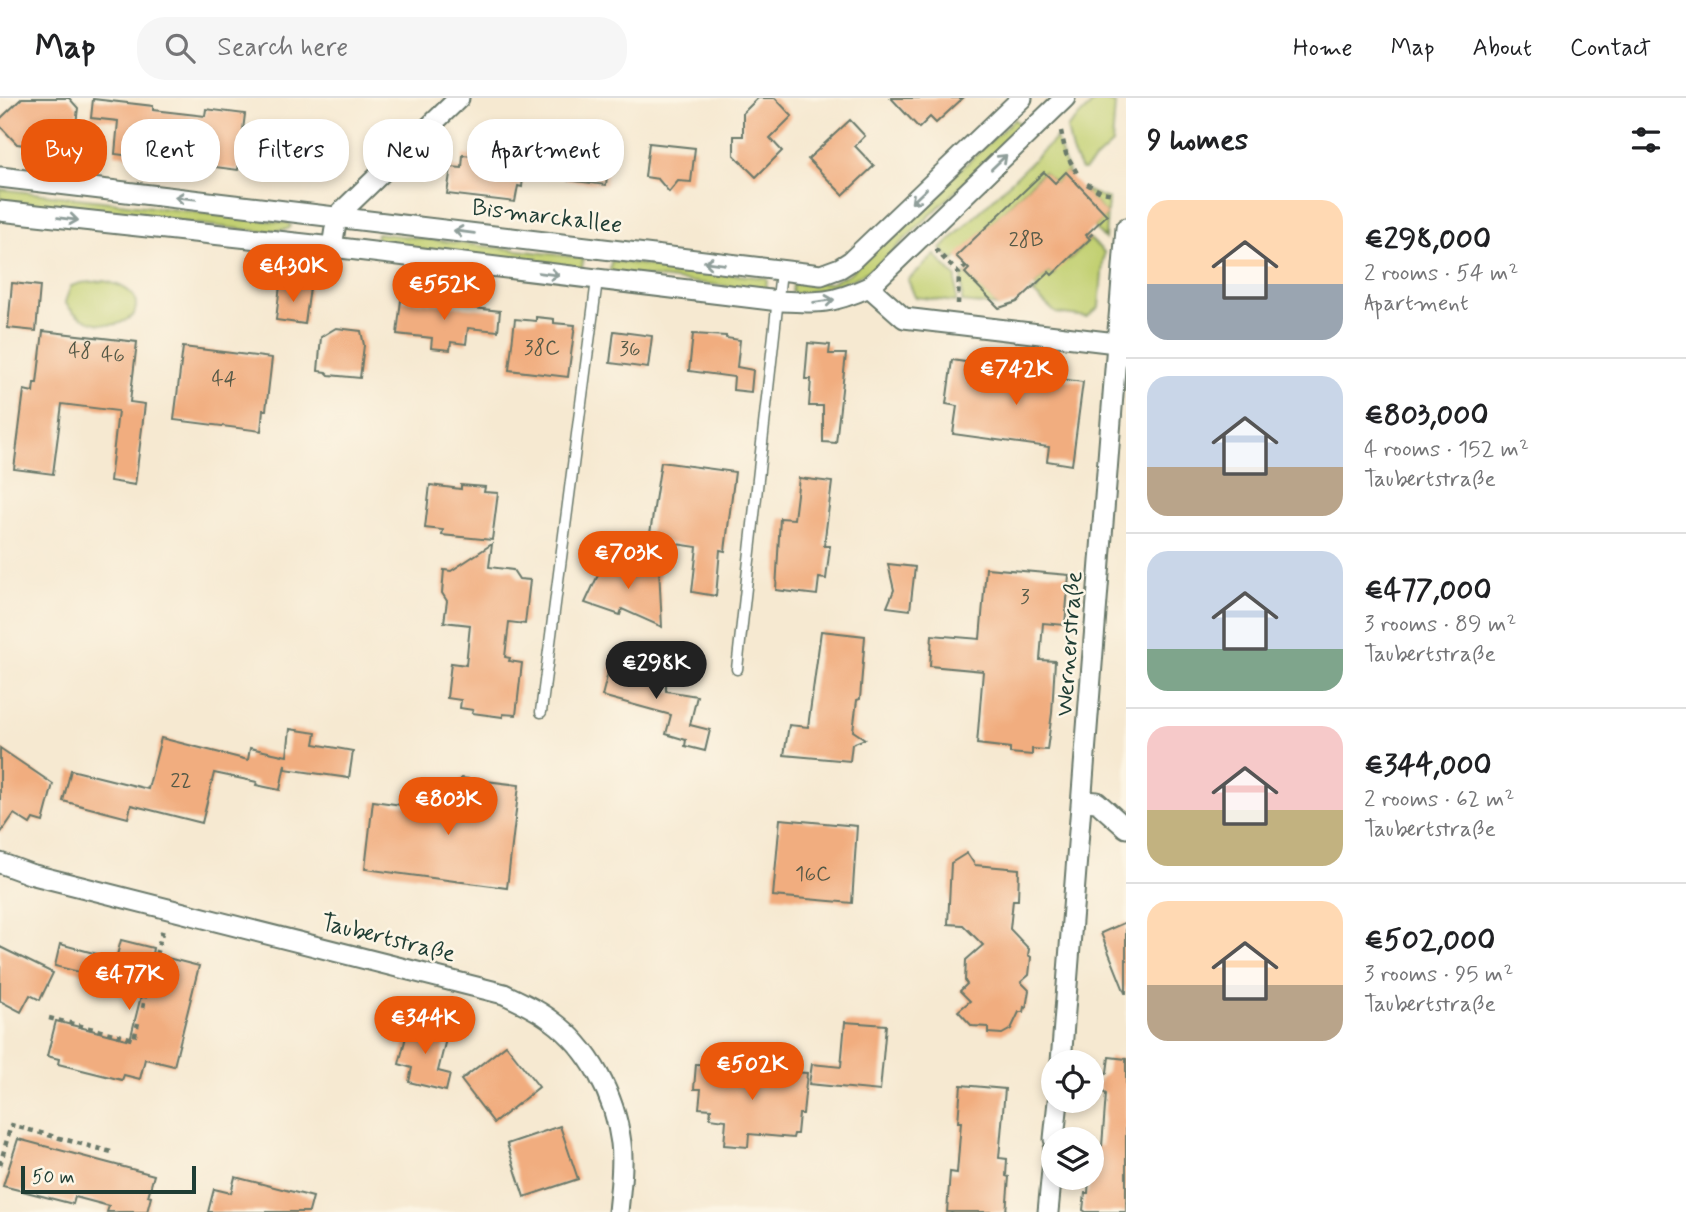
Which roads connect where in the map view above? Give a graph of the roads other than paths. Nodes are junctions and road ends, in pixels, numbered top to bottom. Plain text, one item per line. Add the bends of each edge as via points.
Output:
1 (459, 98) edge
2 (1022, 98) edge
3 (1065, 98) edge
4 (0, 177) edge
5 (0, 211) edge
6 (337, 216) junction
7 (1126, 228) edge
8 (332, 247) junction
9 (781, 271) junction
10 (597, 280) junction
11 (869, 287) junction
12 (779, 301) junction
13 (1121, 347) edge
14 (737, 669) dead end
15 (541, 712) dead end
16 (1083, 801) junction
17 (1126, 828) edge
18 (0, 863) edge
19 (1062, 1050) edge
20 (1050, 1190) edge
21 (618, 1212) edge
22 (1048, 1212) edge

1 - 6 street
2 -> 9 street, Bismarckallee via 851,261 821,275
11 -> 3 street
6 -> 4 street, Bismarckallee
5 -> 8 street
6 - 8 street
9 -> 6 street, Bismarckallee
7 - 13 street, Wernerstraße
8 -> 10 street
9 - 12 lane
10 - 12 street
10 - 15 lane
12 -> 11 street via 823,303
11 - 13 street via 904,318
12 - 14 lane
13 - 16 street, Wernerstraße
16 - 17 street via 1097,802
16 - 19 street, Wernerstraße
18 - 21 street, Taubertstraße via 504,995 532,1007 572,1039 609,1093 621,1144
20 - 22 street

